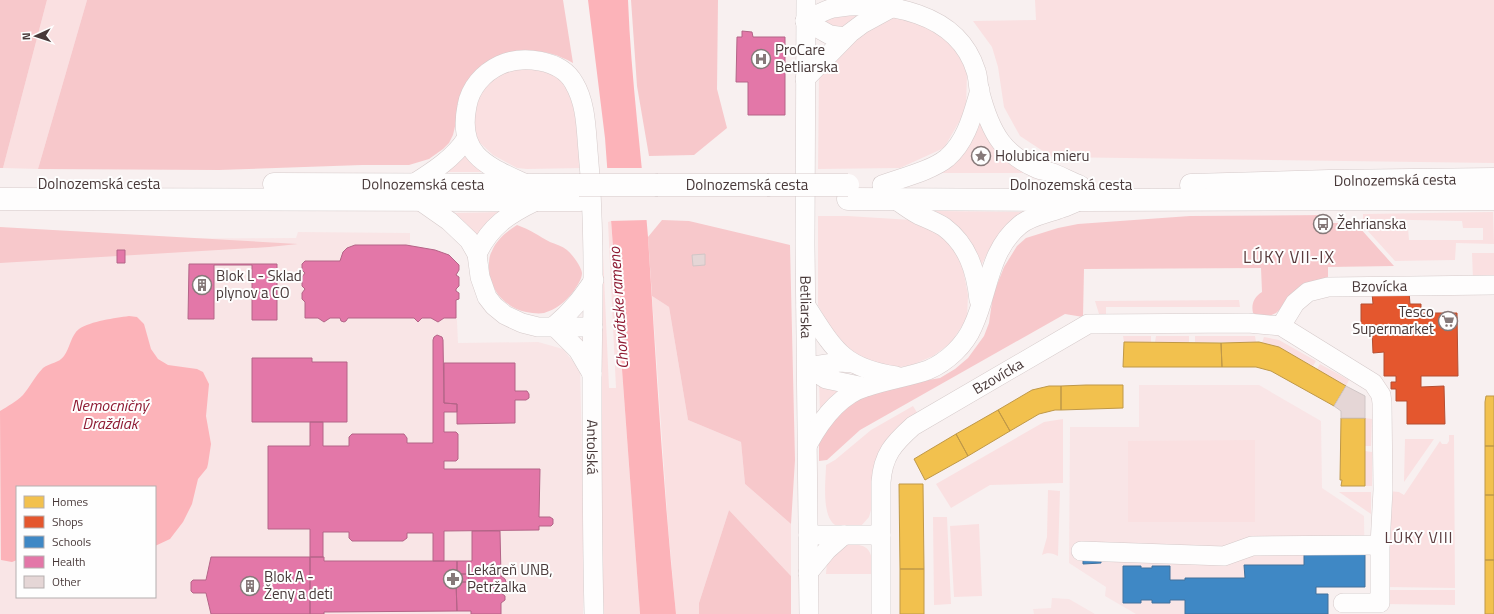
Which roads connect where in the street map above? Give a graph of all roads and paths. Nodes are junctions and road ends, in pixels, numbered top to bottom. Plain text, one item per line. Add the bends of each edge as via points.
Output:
1 (806, 0) edge
2 (882, 3) edge
3 (805, 20) junction
4 (846, 37) junction
5 (805, 80) junction
6 (980, 90) junction
7 (466, 139) junction
8 (1494, 179) edge
9 (0, 184) edge
10 (416, 192) junction
11 (531, 192) junction
12 (889, 193) junction
13 (1080, 193) junction
14 (0, 199) edge
15 (1494, 199) edge
16 (477, 254) junction
17 (594, 280) junction
18 (1494, 285) edge
19 (806, 306) junction
20 (979, 309) junction
21 (554, 326) junction
22 (1281, 326) junction
23 (593, 327) junction
24 (852, 363) junction
25 (807, 368) junction
26 (592, 374) junction
27 (902, 377) junction
28 (864, 387) junction
29 (808, 445) junction
30 (844, 535) junction
31 (881, 535) junction
32 (808, 536) junction
33 (1380, 545) junction
34 (1081, 551) dead end
35 (808, 573) junction
36 (1343, 603) dead end
37 (594, 614) edge
38 (809, 614) edge
39 (881, 614) edge

1 - 3 street, Betliarska
2 - 3 street via 834,8
2 - 4 street
2 - 6 street via 923,13 952,32 968,52
3 - 4 street via 830,35
3 - 5 street, Betliarska
4 - 5 street
5 - 19 street, Betliarska
6 - 12 street via 972,117 952,153
6 - 13 street via 987,114 1006,148 1028,164 1054,173
7 - 10 street via 461,147 430,174
7 - 11 street via 479,158
7 - 17 street, Antolská via 465,119 470,96 480,79 494,68 512,61 529,60 553,66 570,77 581,98 585,114 592,191
8 - 13 main road, Dolnozemská cesta via 1182,185
9 - 10 main road, Dolnozemská cesta
10 - 11 main road, Dolnozemská cesta
10 - 14 main road, Dolnozemská cesta
10 - 16 street via 457,227
11 - 12 main road, Dolnozemská cesta, bridge
11 - 16 street via 519,210 497,225 486,237
12 - 13 main road, Dolnozemská cesta
12 - 20 street via 918,215 944,228 958,241 975,271
13 - 15 main road, Dolnozemská cesta
13 - 20 street via 1059,210 1020,224 1009,236 996,258
16 - 21 street via 480,277 487,297 494,306 522,323 538,327
17 - 21 street via 566,317
17 - 23 street, Antolská
18 - 22 street, Bzovícka via 1328,287 1308,292 1295,303
19 - 24 street via 834,348
19 - 25 street, Betliarska
20 - 27 street via 971,332 951,355 937,366
21 - 23 street
21 - 26 street via 578,350
22 - 31 street, Bzovícka via 1248,323 1088,324 913,426 895,443 882,470
22 - 33 street, Bzovícka via 1373,383 1377,388 1382,403 1383,490
23 - 26 street, Antolská
24 - 25 street via 829,363
24 - 27 street via 875,372
25 - 28 street via 826,379
25 - 29 street, Betliarska
26 - 37 street, Antolská
27 - 28 street
28 - 29 street via 852,393 826,415
29 - 32 street, Betliarska
30 - 31 street
30 - 32 street
30 - 35 street via 827,550
31 - 39 street, Bzovícka
32 - 35 street, Betliarska
33 - 34 street via 1252,546 1224,556
33 - 36 street, Bzovícka via 1380,603
35 - 38 street, Betliarska

